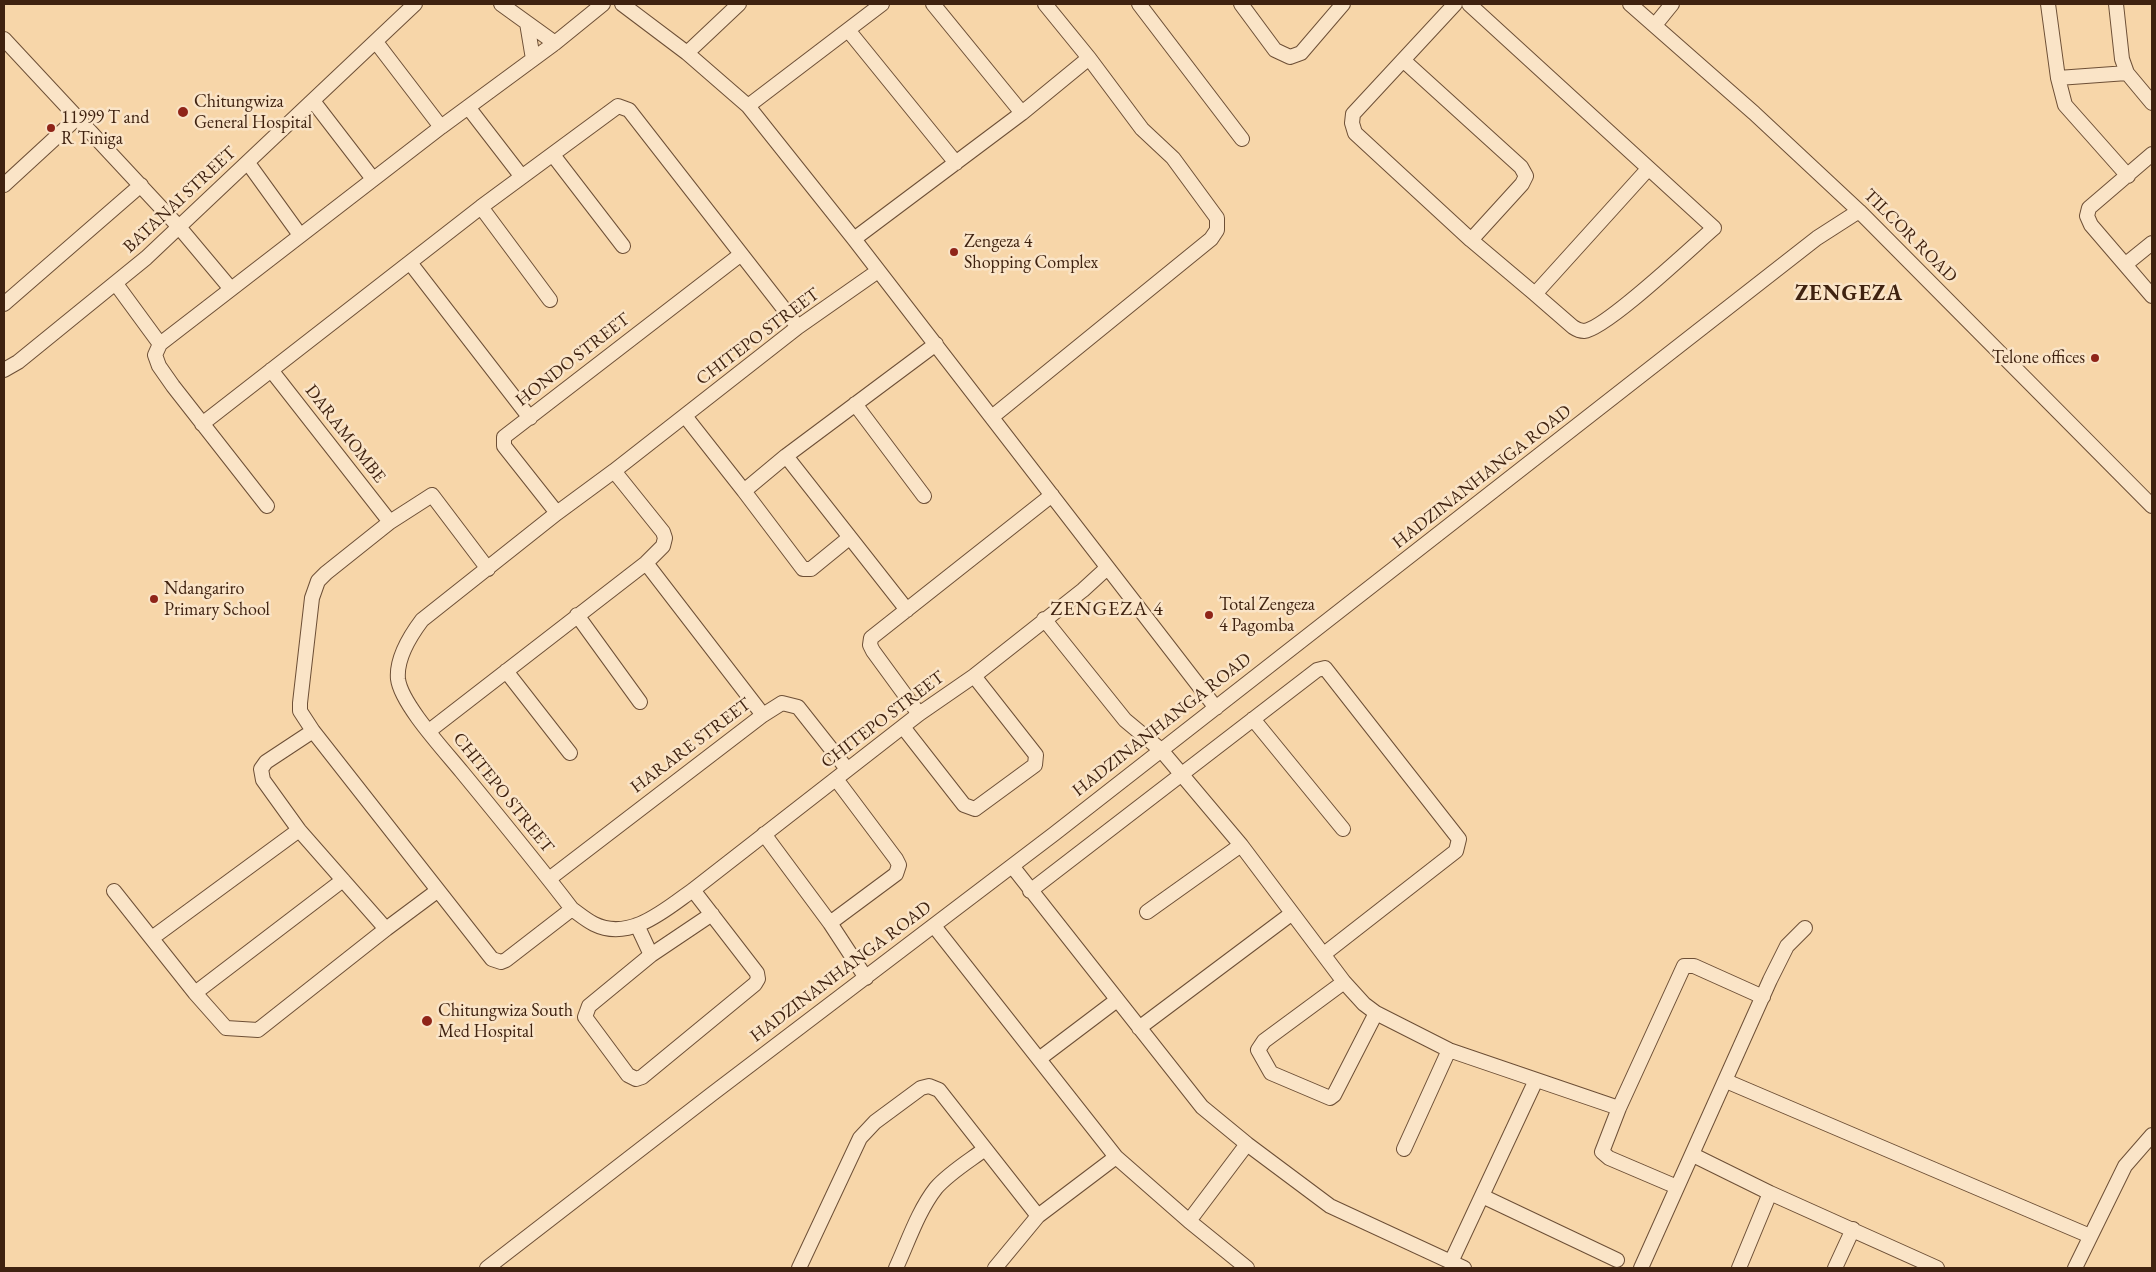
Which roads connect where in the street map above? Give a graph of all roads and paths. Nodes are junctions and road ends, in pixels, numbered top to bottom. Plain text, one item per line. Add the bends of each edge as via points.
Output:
1 (415, 4) edge
2 (501, 4) edge
3 (603, 4) edge
4 (622, 4) edge
5 (739, 4) edge
6 (882, 4) edge
7 (933, 4) edge
8 (1045, 4) edge
9 (1139, 4) edge
10 (1241, 4) edge
11 (1343, 4) edge
12 (1456, 4) edge
13 (1469, 4) edge
14 (1630, 4) edge
15 (1672, 4) edge
16 (2048, 4) edge
17 (2116, 4) edge
18 (527, 22) junction
19 (1654, 25) junction
20 (848, 30) junction
21 (4, 39) edge
22 (376, 42) junction
23 (555, 43) junction
24 (687, 54) junction
25 (1089, 58) junction
26 (533, 59) junction
27 (1403, 60) junction
28 (2127, 73) junction
29 (2058, 78) junction
30 (313, 100) junction
31 (2152, 103) edge
32 (748, 106) junction
33 (468, 107) junction
34 (1022, 113) junction
35 (78, 117) junction
36 (441, 127) junction
37 (1242, 139) dead end
38 (2152, 154) edge
39 (553, 155) junction
40 (248, 162) junction
41 (956, 163) junction
42 (1648, 169) junction
43 (2128, 176) junction
44 (522, 177) junction
45 (373, 179) junction
46 (4, 185) edge
47 (140, 185) junction
48 (481, 208) junction
49 (1859, 212) junction
50 (179, 227) junction
51 (300, 235) junction
52 (854, 239) junction
53 (1471, 240) junction
54 (2152, 243) edge
55 (623, 246) dead end
56 (740, 255) junction
57 (411, 264) junction
58 (2126, 264) junction
59 (878, 270) junction
60 (116, 284) junction
61 (231, 289) junction
62 (1535, 294) junction
63 (2152, 296) edge
64 (550, 300) dead end
65 (4, 304) edge
66 (798, 327) junction
67 (160, 344) junction
68 (936, 344) junction
69 (4, 370) edge
70 (271, 370) junction
71 (855, 404) junction
72 (685, 416) junction
73 (530, 418) junction
74 (992, 418) junction
75 (202, 424) junction
76 (786, 456) junction
77 (614, 472) junction
78 (744, 491) junction
79 (1052, 495) junction
80 (924, 496) dead end
81 (266, 506) dead end
82 (2152, 506) edge
83 (557, 513) junction
84 (390, 522) junction
85 (849, 538) junction
86 (646, 563) junction
87 (1107, 568) junction
88 (488, 569) junction
89 (906, 610) junction
90 (577, 615) junction
91 (1044, 619) junction
92 (506, 672) junction
93 (974, 676) junction
94 (640, 702) dead end
95 (1216, 708) junction
96 (919, 714) junction
97 (763, 715) junction
98 (1253, 719) junction
99 (903, 727) junction
100 (313, 731) junction
101 (430, 731) junction
102 (1161, 750) junction
103 (570, 754) dead end
104 (847, 769) junction
105 (1182, 775) junction
106 (836, 779) junction
107 (1343, 829) dead end
108 (299, 830) junction
109 (764, 834) junction
110 (1240, 845) junction
111 (1012, 866) junction
112 (548, 879) junction
113 (343, 880) junction
114 (693, 890) junction
115 (114, 891) dead end
116 (437, 891) junction
117 (1030, 891) junction
118 (572, 909) junction
119 (1147, 912) dead end
120 (712, 914) junction
121 (1292, 914) junction
122 (830, 923) junction
123 (637, 925) junction
124 (934, 926) junction
125 (1805, 928) dead end
126 (386, 929) junction
127 (152, 938) junction
128 (1324, 954) junction
129 (652, 955) junction
130 (866, 978) junction
131 (1344, 982) junction
132 (195, 993) junction
133 (1763, 997) junction
134 (1117, 1000) junction
135 (1376, 1013) junction
136 (1139, 1028) junction
137 (1449, 1050) junction
138 (1039, 1059) junction
139 (1536, 1080) junction
140 (1726, 1081) junction
141 (1619, 1108) junction
142 (2152, 1135) edge
143 (1247, 1144) junction
144 (985, 1149) junction
145 (1404, 1150) dead end
146 (1692, 1155) junction
147 (1116, 1157) junction
148 (1677, 1187) junction
149 (1770, 1193) junction
150 (1482, 1196) junction
151 (1038, 1216) junction
152 (1189, 1221) junction
153 (1853, 1229) junction
154 (2090, 1236) junction
155 (1617, 1260) dead end
156 (1457, 1265) edge
157 (1239, 1266) edge
158 (1934, 1267) edge
159 (487, 1268) edge
160 (799, 1268) edge
161 (896, 1268) edge
162 (995, 1268) edge
163 (1641, 1268) edge
164 (1739, 1268) edge
165 (1835, 1268) edge
166 (2075, 1268) edge

1 - 22 street, BATANAI STREET
2 - 18 street
3 - 23 street
4 - 24 street
5 - 24 street
6 - 20 street
7 - 34 street
8 - 25 street
9 - 37 street
10 - 11 street via 1275,50 1290,56 1301,53
12 - 27 street
13 - 42 street
14 - 19 street, TILCOR ROAD
15 - 19 street
16 - 29 street
17 - 28 street via 2122,59
18 - 23 street
18 - 26 street
19 - 49 street, TILCOR ROAD
20 - 32 street
20 - 41 street
21 - 35 street
22 - 30 street, BATANAI STREET
22 - 36 street
23 - 26 street
24 - 32 street
25 - 34 street
25 - 74 street via 1142,129 1173,158 1217,218 1217,230 1211,239
26 - 33 street
27 - 53 street via 1353,114 1355,132
27 - 53 street via 1521,167 1526,176
28 - 29 street
28 - 31 street
29 - 43 street via 2065,105
30 - 40 street, BATANAI STREET
30 - 45 street
32 - 52 street
33 - 36 street
33 - 44 street
34 - 41 street
35 - 46 street
35 - 47 street
36 - 45 street
38 - 43 street
39 - 44 street
39 - 55 street
39 - 56 street via 614,107 627,108
40 - 50 street, BATANAI STREET
40 - 51 street
41 - 52 street
42 - 62 street
42 - 62 street via 1714,228 1633,300 1590,329 1573,327
43 - 58 street via 2089,208 2087,216
44 - 48 street
45 - 51 street
47 - 50 street
47 - 65 street
48 - 57 street
48 - 64 street
49 - 82 street, TILCOR ROAD
49 - 95 street, HADZINANHANGA ROAD via 1817,238
50 - 60 street, BATANAI STREET
50 - 61 street
51 - 61 street
52 - 59 street
53 - 62 street
54 - 58 street
56 - 66 street
56 - 73 street, HONDO STREET
57 - 70 street
57 - 73 street
58 - 63 street
59 - 66 street, CHITEPO STREET
59 - 68 street
60 - 67 street
60 - 69 street, BATANAI STREET
61 - 67 street
66 - 72 street, CHITEPO STREET
67 - 75 street via 155,355 159,366
68 - 71 street
68 - 74 street
70 - 75 street
70 - 84 street, DARAMOMBE
71 - 76 street
71 - 80 street
72 - 77 street, CHITEPO STREET
72 - 78 street
73 - 83 street, HONDO STREET via 504,437 504,446
74 - 79 street
75 - 81 street
76 - 78 street
76 - 85 street
77 - 83 street, CHITEPO STREET
77 - 86 street via 663,532 663,546
78 - 85 street via 803,569 811,569
79 - 87 street
79 - 89 street
83 - 88 street, CHITEPO STREET
84 - 88 street via 432,495
84 - 100 street via 326,573 314,589 300,703 300,711
85 - 89 street
86 - 90 street
86 - 97 street
87 - 91 street, CHITEPO STREET
87 - 95 street
88 - 101 street, CHITEPO STREET via 428,613 413,632 401,656 400,689
89 - 96 street via 873,636 870,645
90 - 92 street
90 - 94 street
91 - 93 street, CHITEPO STREET
91 - 102 street via 1125,720
92 - 101 street
92 - 103 street
93 - 96 street, CHITEPO STREET
93 - 99 street via 1036,755 1035,765 975,808 964,805
95 - 102 street, HADZINANHANGA ROAD
96 - 99 street, CHITEPO STREET
97 - 104 street, HARARE STREET via 782,703 798,707
97 - 112 street, HARARE STREET
98 - 105 street
98 - 107 street
98 - 128 street via 1324,668 1459,839 1456,851
99 - 104 street, CHITEPO STREET
100 - 108 street via 266,762 261,770 263,780
100 - 116 street
101 - 112 street, CHITEPO STREET
102 - 105 street
102 - 111 street, HADZINANHANGA ROAD
104 - 106 street, CHITEPO STREET
105 - 110 street
105 - 117 street
106 - 109 street, CHITEPO STREET
106 - 122 street via 896,859 899,868 896,874
108 - 113 street
108 - 127 street
109 - 114 street, CHITEPO STREET
109 - 122 street
110 - 119 street
110 - 121 street
111 - 117 street
111 - 124 street, HADZINANHANGA ROAD
112 - 118 street, CHITEPO STREET
113 - 126 street
113 - 132 street
114 - 120 street
114 - 123 street, CHITEPO STREET
115 - 127 street
116 - 118 street via 487,955 501,962
116 - 126 street
117 - 134 street
118 - 123 street, CHITEPO STREET via 596,925 608,928
120 - 129 street
120 - 129 street via 757,973 757,982 636,1079 628,1075 586,1021 586,1013 589,1006
121 - 128 street
121 - 136 street
122 - 130 street
123 - 129 street
124 - 130 street, HADZINANHANGA ROAD
124 - 138 street
125 - 133 street via 1787,946
126 - 132 street via 258,1030 226,1028
127 - 132 street
128 - 131 street
130 - 159 street, HADZINANHANGA ROAD
131 - 135 street
131 - 135 street via 1264,1041 1258,1050 1270,1072 1330,1098
133 - 140 street
133 - 141 street via 1694,966 1684,966
134 - 136 street
134 - 138 street
135 - 137 street
136 - 143 street via 1202,1107
137 - 139 street
137 - 145 street
138 - 147 street
139 - 141 street
139 - 150 street
140 - 146 street
140 - 154 street
141 - 148 street via 1602,1152
142 - 154 street via 2125,1166
143 - 152 street
143 - 156 street via 1330,1206
144 - 151 street
144 - 160 street via 939,1090 929,1086 922,1088 874,1122 860,1138
144 - 161 street via 936,1189
146 - 148 street
146 - 149 street
147 - 151 street
147 - 152 street
148 - 163 street
149 - 153 street
149 - 164 street
150 - 155 street
150 - 156 street
151 - 162 street
152 - 157 street
153 - 158 street
153 - 165 street
154 - 166 street

